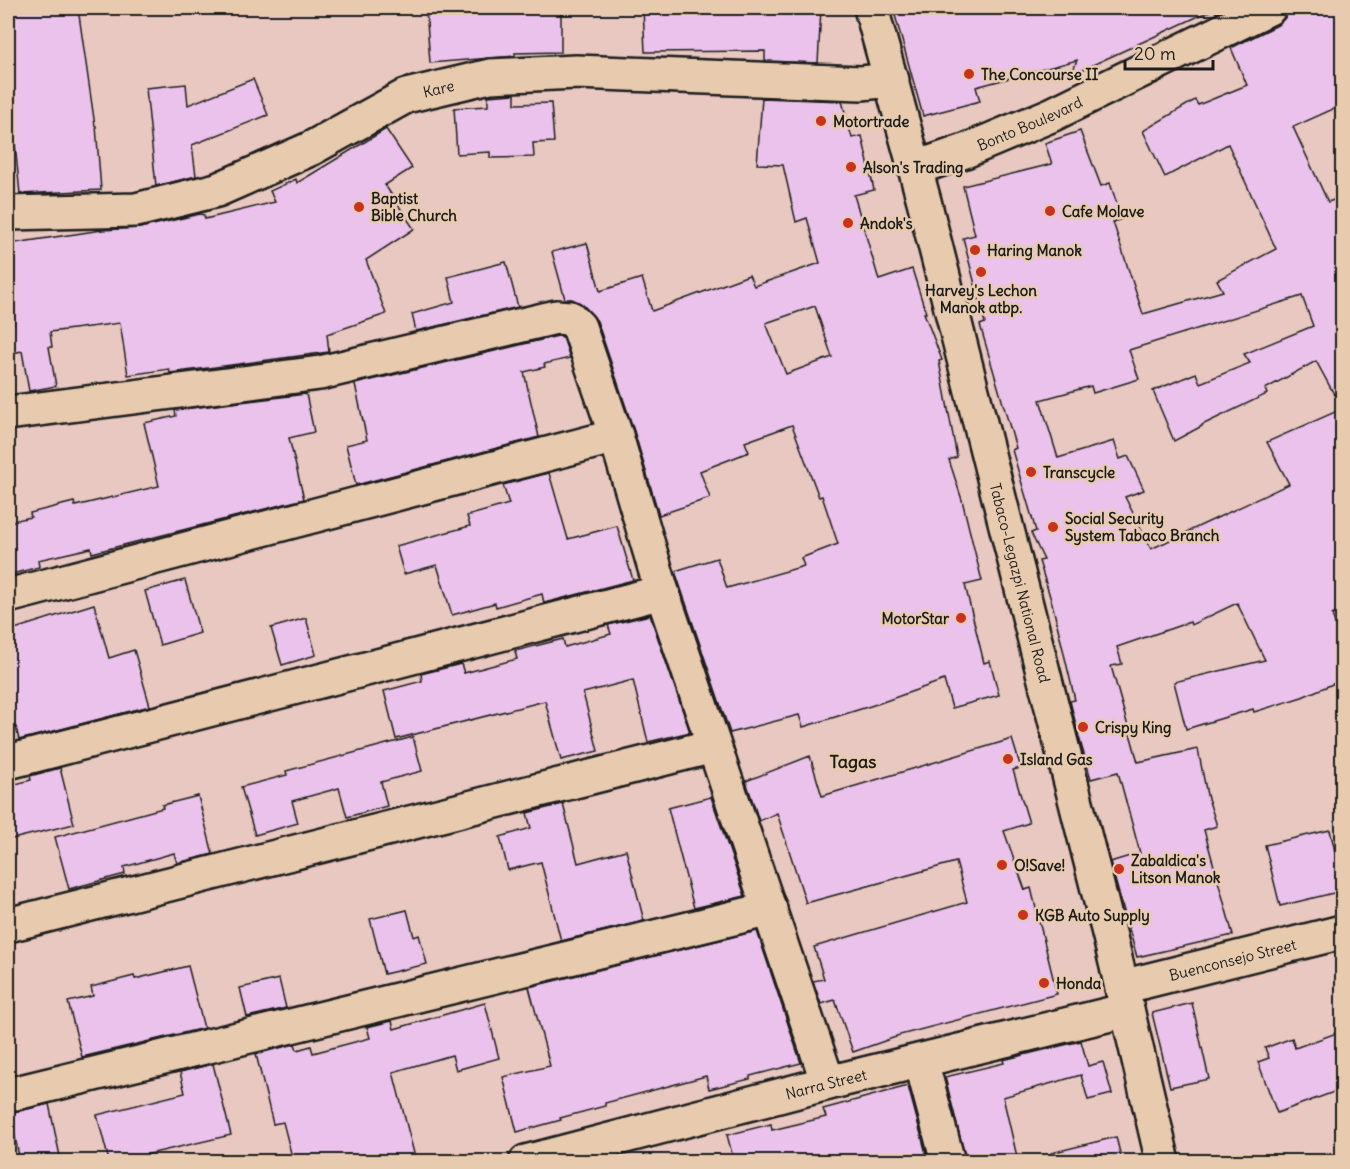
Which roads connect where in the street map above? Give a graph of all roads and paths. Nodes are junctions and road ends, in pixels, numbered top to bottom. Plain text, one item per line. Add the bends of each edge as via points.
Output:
1 (871, 8) edge
2 (1269, 8) edge
3 (892, 80) junction
4 (916, 168) junction
5 (8, 213) edge
6 (8, 413) edge
7 (616, 436) junction
8 (662, 592) junction
9 (8, 596) edge
10 (713, 746) junction
11 (8, 762) edge
12 (770, 909) junction
13 (8, 925) edge
14 (1342, 932) edge
15 (1124, 999) junction
16 (921, 1061) junction
17 (828, 1083) junction
18 (8, 1095) edge
19 (610, 1151) edge
20 (526, 1161) edge
21 (948, 1161) edge
22 (1163, 1161) edge

1 - 3 street, Tabaco-Legazpi National Road
2 - 4 street, Bonto Boulevard via 1051,115
3 - 4 street, Tabaco-Legazpi National Road
3 - 5 street, Kare via 861,83 576,72 490,76 406,96 310,149 217,190 136,210
4 - 15 street, Tabaco-Legazpi National Road
6 - 7 street via 320,374 556,317 570,318 579,327
7 - 8 street
7 - 9 street
8 - 10 street
8 - 11 street
10 - 12 street
10 - 13 street
12 - 17 street
12 - 18 street
14 - 15 street, Buenconsejo Street
15 - 16 street, Narra Street
15 - 22 street, Tabaco-Legazpi National Road
16 - 17 street, Narra Street
16 - 21 street
17 - 19 street, Narra Street
19 - 20 street, Narra Street

